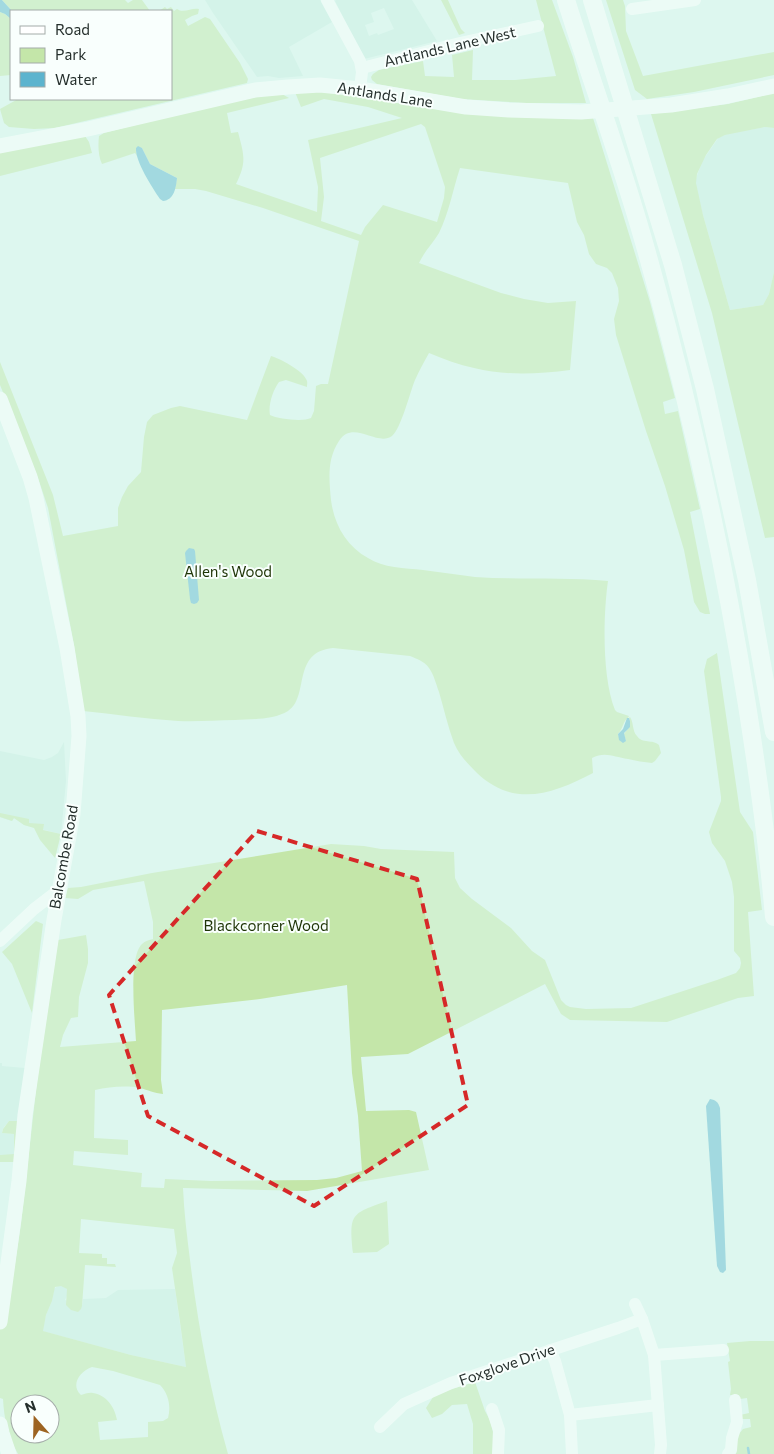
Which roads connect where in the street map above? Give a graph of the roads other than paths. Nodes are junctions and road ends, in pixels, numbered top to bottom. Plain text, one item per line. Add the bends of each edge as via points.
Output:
1 (327, 0) edge
2 (566, 0) edge
3 (592, 0) edge
4 (695, 0) edge
5 (632, 9) dead end
6 (538, 26) dead end
7 (362, 68) junction
8 (774, 86) edge
9 (360, 89) junction
10 (0, 146) edge
11 (0, 399) edge
12 (774, 732) edge
13 (60, 889) junction
14 (34, 909) junction
15 (774, 916) edge
16 (54, 920) junction
17 (0, 941) edge
18 (635, 1304) dead end
19 (642, 1319) junction
20 (0, 1322) edge
21 (550, 1350) junction
22 (723, 1350) dead end
23 (654, 1355) junction
24 (735, 1400) dead end
25 (658, 1405) junction
26 (492, 1409) dead end
27 (570, 1415) junction
28 (0, 1424) edge
29 (380, 1427) dead end
30 (9, 1454) edge
31 (498, 1454) edge
32 (572, 1454) edge
33 (660, 1454) edge
34 (728, 1454) edge

1 - 7 street
2 - 15 highway via 643,238 689,409 736,638 760,785
3 - 12 highway via 673,265 706,389 747,580
4 - 5 street
6 - 7 street, Antlands Lane West
7 - 9 street
8 - 9 main road, Antlands Lane via 671,105 601,111 466,107
9 - 10 main road, Antlands Lane via 320,86 255,90
11 - 13 main road, Balcombe Road via 26,463 36,498 79,724 73,814
13 - 14 street
13 - 16 main road, Balcombe Road
14 - 16 street
14 - 17 street
16 - 20 main road, Balcombe Road via 25,1115
18 - 19 street
19 - 21 street, Foxglove Drive
19 - 23 street
21 - 27 street
21 - 29 street, Foxglove Drive via 404,1404
22 - 23 street
23 - 25 street
24 - 34 street via 737,1422
25 - 27 street
25 - 33 street
26 - 31 street via 499,1430
27 - 32 street
28 - 30 main road

